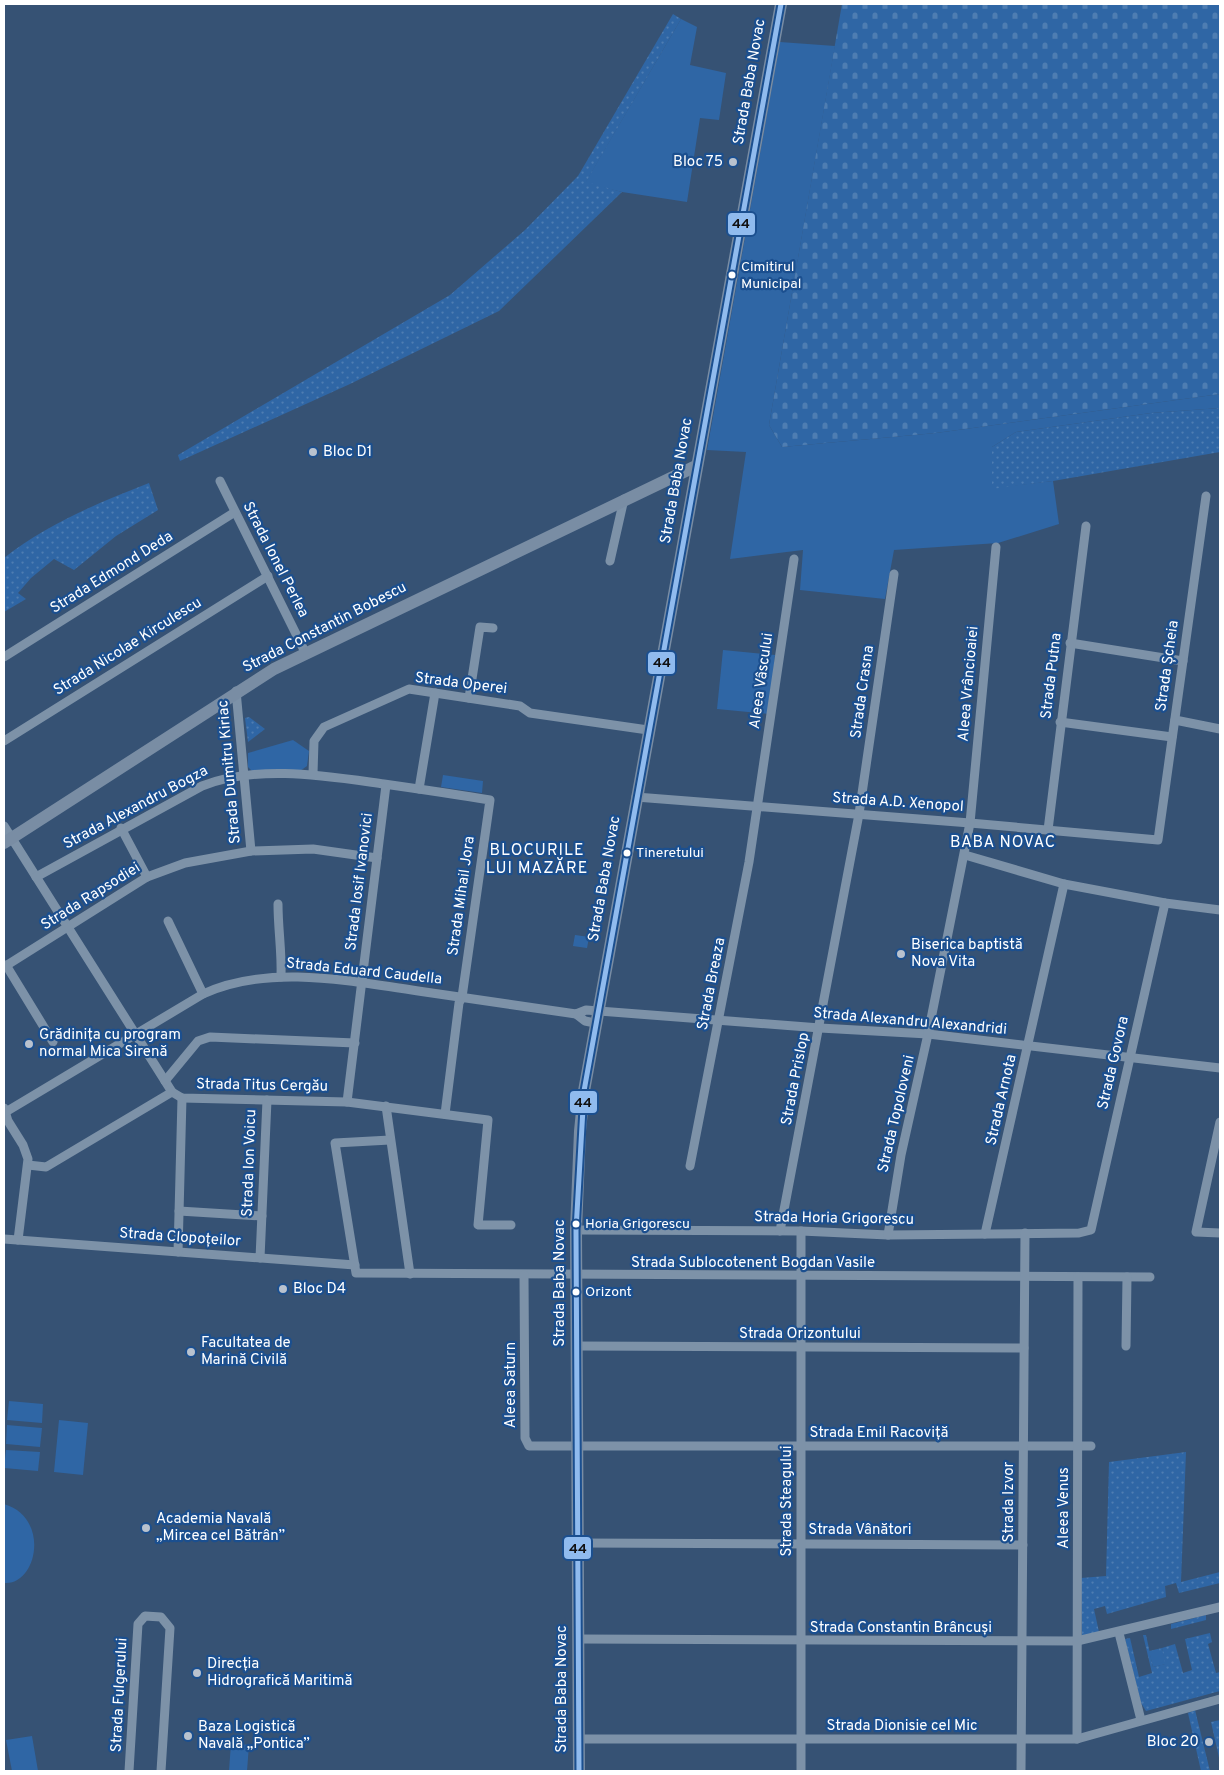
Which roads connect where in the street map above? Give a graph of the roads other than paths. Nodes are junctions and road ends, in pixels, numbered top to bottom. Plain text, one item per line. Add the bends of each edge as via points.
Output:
1 (780, 4) edge
2 (696, 466) junction
3 (220, 481) dead end
4 (1206, 496) dead end
5 (624, 499) junction
6 (235, 512) junction
7 (1086, 526) dead end
8 (996, 547) dead end
9 (794, 559) dead end
10 (610, 561) dead end
11 (894, 574) dead end
12 (268, 576) junction
13 (493, 628) dead end
14 (1070, 643) junction
15 (305, 652) junction
16 (4, 657) edge
17 (1183, 661) junction
18 (236, 691) junction
19 (435, 693) junction
20 (469, 698) junction
21 (1175, 720) junction
22 (1060, 722) junction
23 (1220, 729) edge
24 (648, 730) junction
25 (1172, 736) junction
26 (4, 741) edge
27 (313, 774) junction
28 (244, 775) junction
29 (386, 785) junction
30 (420, 789) junction
31 (636, 797) junction
32 (490, 800) joint
33 (758, 806) junction
34 (859, 814) junction
35 (970, 822) junction
36 (4, 826) edge
37 (122, 828) junction
38 (1048, 830) junction
39 (8, 840) edge
40 (1158, 840) joint
41 (251, 850) junction
42 (965, 855) junction
43 (377, 858) junction
44 (36, 877) junction
45 (147, 877) junction
46 (1064, 884) junction
47 (1165, 903) junction
48 (278, 904) dead end
49 (1220, 910) edge
50 (168, 921) dead end
51 (68, 927) junction
52 (5, 966) edge
53 (281, 977) junction
54 (361, 983) junction
55 (203, 994) junction
56 (462, 997) junction
57 (596, 1017) junction
58 (718, 1021) junction
59 (820, 1028) junction
60 (135, 1034) junction
61 (928, 1034) junction
62 (53, 1042) dead end
63 (355, 1044) junction
64 (1029, 1046) junction
65 (1128, 1059) junction
66 (1220, 1068) edge
67 (165, 1081) junction
68 (172, 1092) junction
69 (182, 1098) junction
70 (266, 1100) junction
71 (346, 1102) junction
72 (386, 1106) junction
73 (5, 1111) edge
74 (445, 1114) junction
75 (1220, 1122) edge
76 (390, 1140) junction
77 (28, 1165) junction
78 (690, 1166) dead end
79 (179, 1211) junction
80 (262, 1216) junction
81 (511, 1224) dead end
82 (576, 1230) junction
83 (1091, 1230) joint
84 (780, 1231) junction
85 (801, 1231) junction
86 (1025, 1233) junction
87 (1220, 1233) edge
88 (986, 1234) junction
89 (888, 1235) junction
90 (4, 1239) edge
91 (18, 1240) junction
92 (178, 1252) junction
93 (260, 1258) junction
94 (356, 1269) junction
95 (410, 1274) junction
96 (524, 1275) junction
97 (576, 1276) junction
98 (801, 1276) junction
99 (1024, 1277) junction
100 (1078, 1277) junction
101 (1127, 1277) junction
102 (1150, 1277) dead end
103 (576, 1346) junction
104 (1126, 1346) dead end
105 (801, 1348) junction
106 (1024, 1348) junction
107 (577, 1446) junction
108 (801, 1446) junction
109 (1078, 1446) junction
110 (1091, 1446) dead end
111 (1023, 1447) junction
112 (578, 1544) junction
113 (801, 1544) junction
114 (1023, 1545) junction
115 (1220, 1607) edge
116 (1119, 1633) junction
117 (578, 1640) junction
118 (800, 1641) junction
119 (1077, 1641) junction
120 (1023, 1642) junction
121 (1220, 1699) edge
122 (1142, 1720) junction
123 (579, 1738) junction
124 (1077, 1739) junction
125 (801, 1740) junction
126 (1022, 1740) junction
127 (129, 1771) edge
128 (161, 1771) edge
129 (579, 1771) edge
130 (801, 1771) edge
131 (1022, 1771) edge

1 - 2 main road, Strada Baba Novac
2 - 5 main road, Strada Constantin Bobescu
2 - 24 main road, Strada Baba Novac
3 - 6 street, Strada Ionel Perlea
4 - 17 street, Strada Șcheia
5 - 10 street
5 - 15 main road, Strada Constantin Bobescu
6 - 12 street, Strada Ionel Perlea
6 - 16 street, Strada Edmond Deda
7 - 14 street, Strada Putna
8 - 35 street, Aleea Vrâncioaiei
9 - 33 street, Aleea Vâscului
11 - 34 street, Strada Crasna
12 - 15 street, Strada Ionel Perlea
12 - 26 street, Strada Nicolae Kirculescu
13 - 20 street via 480,627
14 - 17 street
14 - 22 street, Strada Putna
15 - 18 main road, Strada Constantin Bobescu
17 - 21 street, Strada Șcheia
18 - 28 street, Strada Dumitru Kiriac
18 - 39 main road, Strada Constantin Bobescu
19 - 20 street, Strada Operei
19 - 27 street, Strada Operei via 409,689 324,727 314,741
19 - 30 street
20 - 24 street, Strada Operei via 520,706 530,713
21 - 23 street
21 - 25 street, Strada Șcheia
22 - 25 street
22 - 38 street, Strada Putna
24 - 31 main road, Strada Baba Novac
25 - 40 street, Strada Șcheia
27 - 28 street, Strada Alexandru Bogza
27 - 29 street, Strada Alexandru Bogza
28 - 37 street, Strada Alexandru Bogza via 202,786
28 - 41 street, Strada Dumitru Kiriac
29 - 30 street, Strada Alexandru Bogza
29 - 43 street, Strada Iosif Ivanovici
30 - 32 street, Strada Alexandru Bogza
31 - 33 street, Strada A.D. Xenopol
31 - 57 main road, Strada Baba Novac
32 - 56 street, Strada Mihail Jora
33 - 34 street, Strada A.D. Xenopol
33 - 58 street, Strada Breaza
34 - 35 street, Strada A.D. Xenopol
34 - 59 street, Strada Prislop
35 - 38 street, Strada A.D. Xenopol
35 - 42 street, Strada Topoloveni
36 - 39 street
37 - 44 street, Strada Alexandru Bogza
37 - 45 street
38 - 40 street, Strada A.D. Xenopol
39 - 44 street
41 - 43 street, Strada Rapsodiei via 313,849
41 - 45 street, Strada Rapsodiei via 185,863
42 - 46 street
42 - 61 street, Strada Topoloveni
43 - 54 street, Strada Iosif Ivanovici
44 - 51 street
45 - 51 street, Strada Rapsodiei
46 - 47 street
46 - 64 street, Strada Arnota
47 - 49 street
47 - 65 street, Strada Govora
48 - 53 street
50 - 55 street
51 - 52 street, Strada Rapsodiei
51 - 60 street
52 - 62 street
53 - 54 street, Strada Eduard Caudella
53 - 55 street, Strada Eduard Caudella via 237,981
54 - 56 street, Strada Eduard Caudella
54 - 63 street, Strada Iosif Ivanovici
55 - 60 street, Strada Eduard Caudella
56 - 57 street, Strada Eduard Caudella via 576,1014 586,1010
56 - 74 street, Strada Mihail Jora
57 - 58 street, Strada Alexandru Alexandridi
57 - 82 main road, Strada Baba Novac via 580,1131
58 - 59 street, Strada Alexandru Alexandridi
58 - 78 street, Strada Breaza
59 - 61 street, Strada Alexandru Alexandridi
59 - 84 street, Strada Prislop
60 - 67 street
60 - 73 street, Strada Eduard Caudella
61 - 64 street, Strada Alexandru Alexandridi
61 - 89 street, Strada Topoloveni via 901,1155
63 - 67 street via 198,1040
63 - 71 street, Strada Iosif Ivanovici
64 - 65 street, Strada Alexandru Alexandridi
64 - 88 street, Strada Arnota
65 - 66 street, Strada Alexandru Alexandridi
65 - 83 street, Strada Govora
67 - 68 street
68 - 69 street, Strada Titus Cergău
68 - 77 street via 46,1168
69 - 70 street, Strada Titus Cergău
69 - 79 street
70 - 71 street, Strada Titus Cergău
70 - 80 street, Strada Ion Voicu
71 - 72 street, Strada Titus Cergău
72 - 74 street, Strada Titus Cergău
72 - 76 street
73 - 77 street via 23,1145
74 - 81 street, Strada Titus Cergău via 488,1120 478,1225
75 - 87 street via 1196,1232
76 - 94 street via 335,1143
76 - 95 street
77 - 91 street
79 - 80 street
79 - 92 street
80 - 93 street, Strada Ion Voicu
82 - 84 street, Strada Horia Grigorescu
82 - 97 main road, Strada Baba Novac
83 - 86 street, Strada Horia Grigorescu
84 - 85 street, Strada Horia Grigorescu
85 - 89 street, Strada Horia Grigorescu
85 - 98 street, Strada Steagului
86 - 88 street, Strada Horia Grigorescu
86 - 99 street, Strada Izvor
88 - 89 street, Strada Horia Grigorescu
90 - 91 street, Strada Clopoțeilor
91 - 92 street, Strada Clopoțeilor
92 - 93 street, Strada Clopoțeilor
93 - 94 street, Strada Clopoțeilor
94 - 95 street, Strada Sublocotenent Bogdan Vasile
95 - 96 street, Strada Sublocotenent Bogdan Vasile
96 - 97 street, Strada Sublocotenent Bogdan Vasile
96 - 107 street, Aleea Saturn via 525,1443 529,1446
97 - 98 street, Strada Sublocotenent Bogdan Vasile
97 - 103 main road, Strada Baba Novac
98 - 99 street, Strada Sublocotenent Bogdan Vasile
98 - 105 street, Strada Steagului
99 - 100 street, Strada Sublocotenent Bogdan Vasile
99 - 106 street, Strada Izvor
100 - 101 street, Strada Sublocotenent Bogdan Vasile
100 - 109 street, Aleea Venus
101 - 102 street, Strada Sublocotenent Bogdan Vasile
101 - 104 street
103 - 105 street, Strada Orizontului
103 - 107 main road, Strada Baba Novac
105 - 106 street, Strada Orizontului
105 - 108 street, Strada Steagului
106 - 111 street, Strada Izvor
107 - 108 street, Strada Emil Racoviță
107 - 112 main road, Strada Baba Novac
108 - 111 street, Strada Emil Racoviță
108 - 113 street, Strada Steagului
109 - 110 street, Strada Emil Racoviță
109 - 111 street, Strada Emil Racoviță
109 - 119 street, Aleea Venus
111 - 114 street, Strada Izvor
112 - 113 street, Strada Vânători
112 - 117 main road, Strada Baba Novac
113 - 114 street, Strada Vânători
113 - 118 street, Strada Steagului
114 - 120 street, Strada Izvor
115 - 116 street, Strada Constantin Brâncuși
116 - 119 street, Strada Constantin Brâncuși
116 - 122 street
117 - 118 street, Strada Constantin Brâncuși
117 - 123 main road, Strada Baba Novac
118 - 120 street, Strada Constantin Brâncuși
118 - 125 street, Strada Steagului
119 - 120 street, Strada Constantin Brâncuși
119 - 124 street, Aleea Venus
120 - 126 street, Strada Izvor
121 - 122 street, Strada Dionisie cel Mic
122 - 124 street, Strada Dionisie cel Mic
123 - 125 street, Strada Dionisie cel Mic
123 - 129 main road, Strada Baba Novac
124 - 126 street, Strada Dionisie cel Mic
125 - 126 street, Strada Dionisie cel Mic
125 - 130 street, Strada Steagului
126 - 131 street, Strada Izvor
127 - 128 street, Strada Fulgerului via 138,1624 145,1616 161,1617 170,1628

